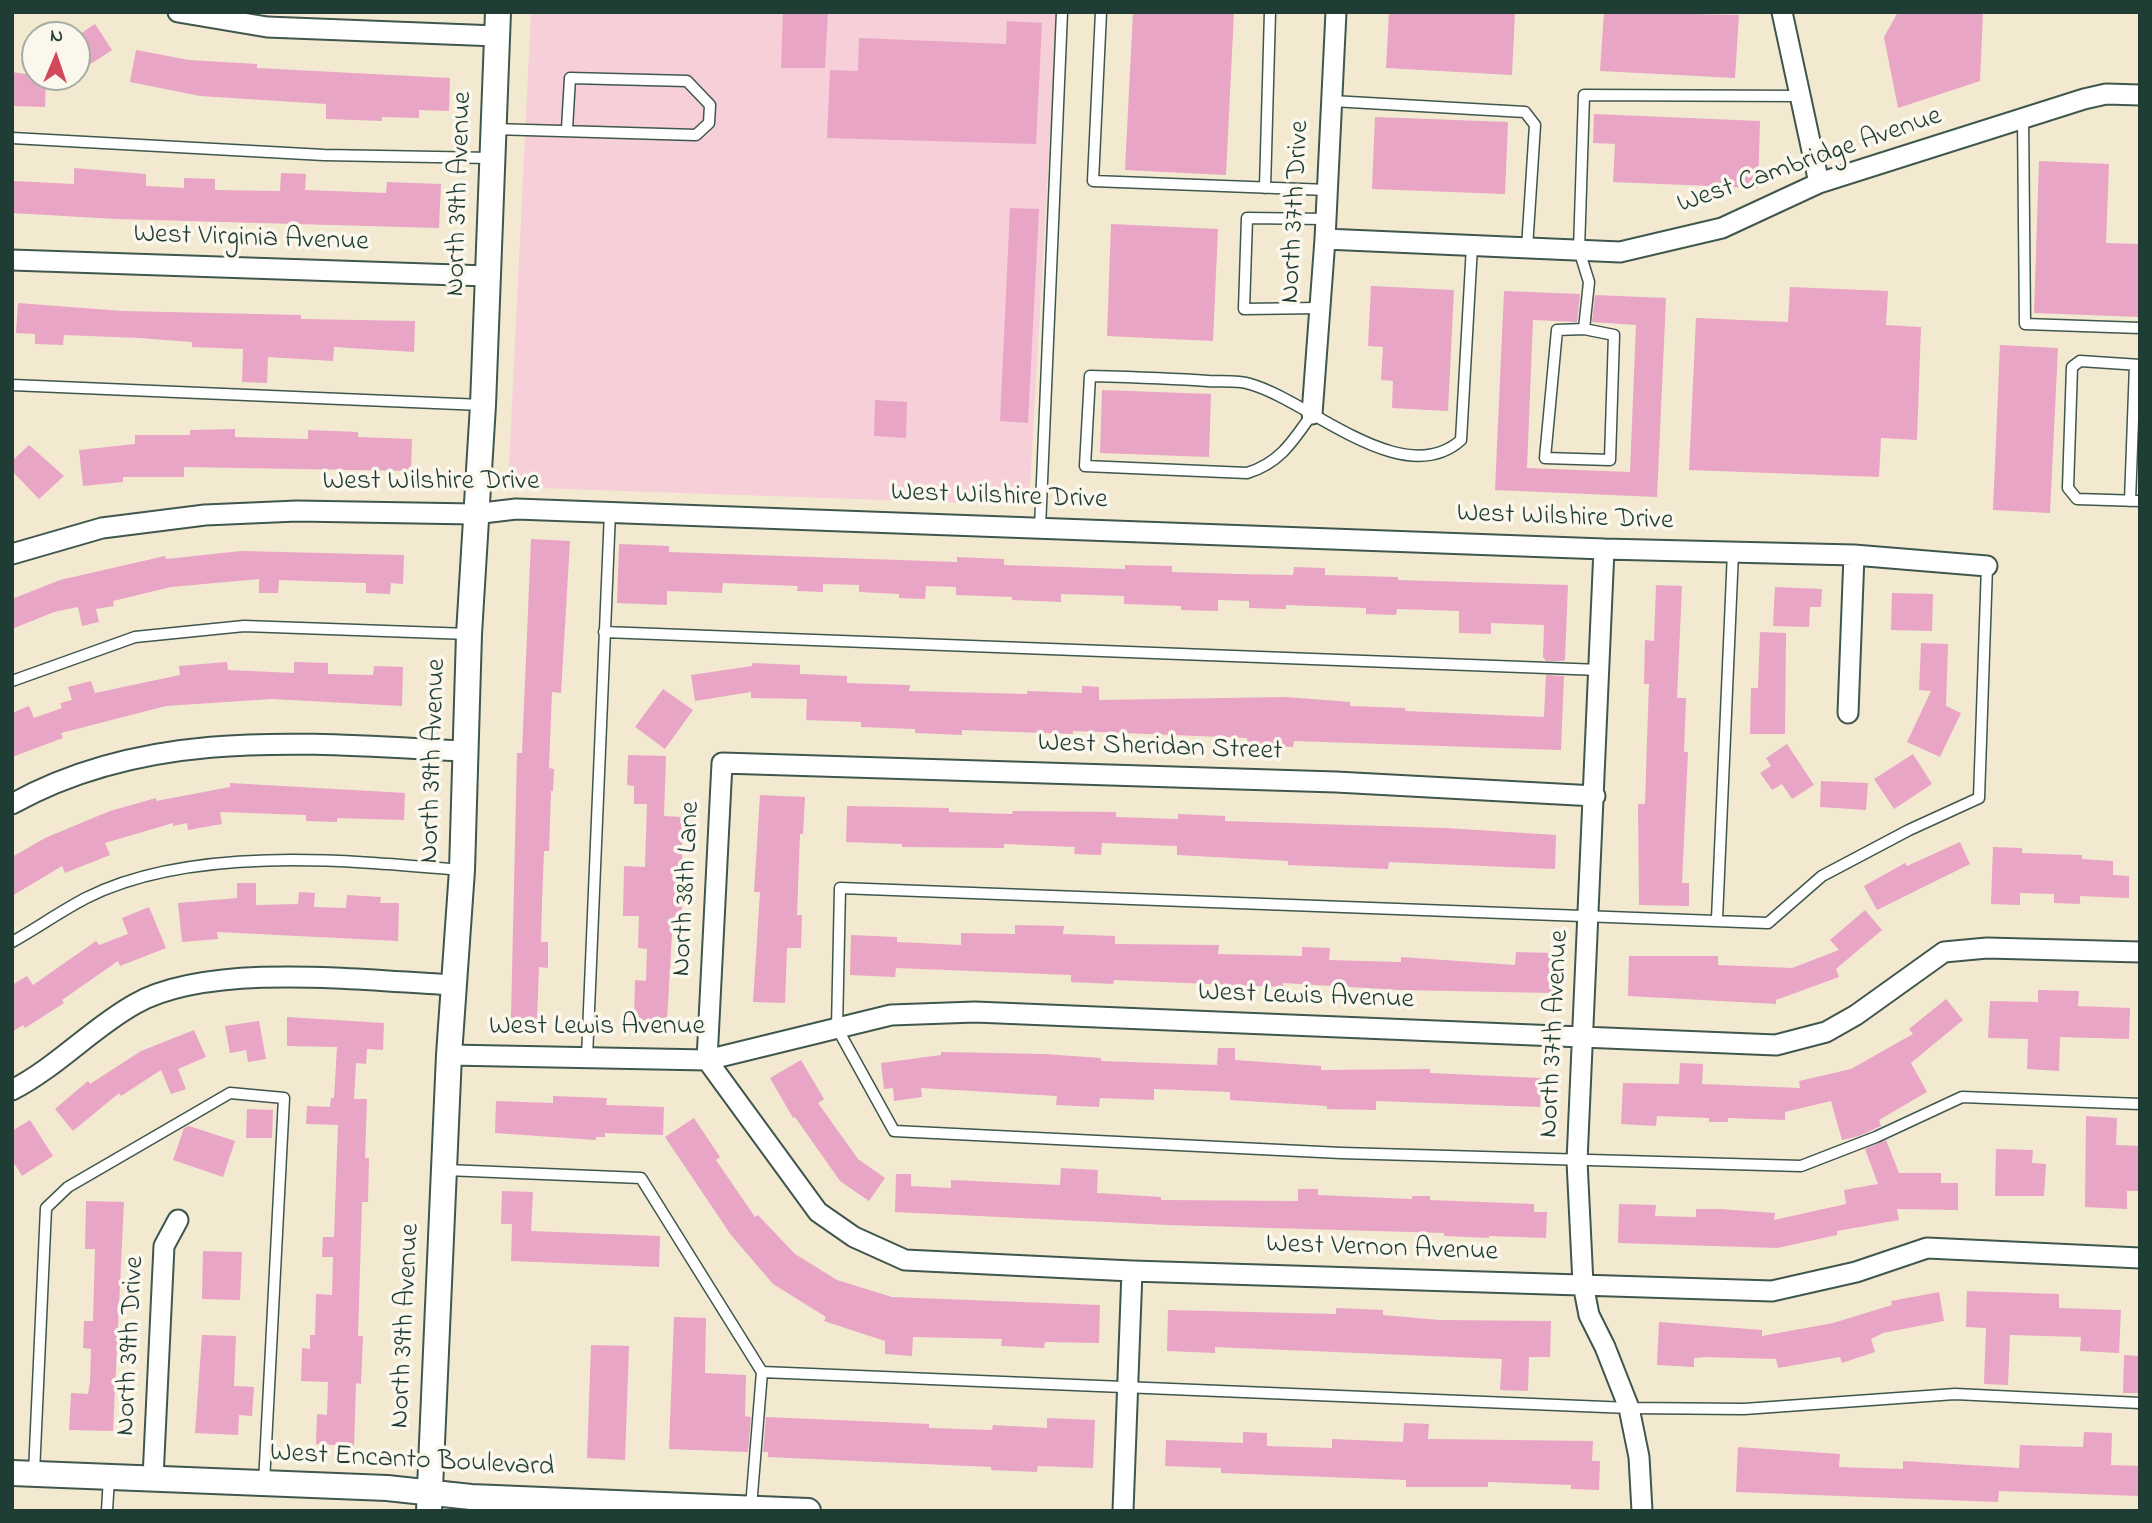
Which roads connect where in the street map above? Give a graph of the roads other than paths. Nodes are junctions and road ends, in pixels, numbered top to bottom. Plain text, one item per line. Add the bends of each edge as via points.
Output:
1 (178, 12) edge
2 (1062, 12) edge
3 (1101, 12) edge
4 (1270, 12) edge
5 (1336, 12) edge
6 (1782, 12) edge
7 (497, 24) edge
8 (2140, 95) edge
9 (1800, 96) junction
10 (1332, 101) junction
11 (2024, 118) junction
12 (493, 129) junction
13 (567, 129) junction
14 (12, 138) edge
15 (492, 158) junction
16 (1819, 183) junction
17 (1265, 188) junction
18 (1328, 190) junction
19 (1326, 229) junction
20 (1472, 246) junction
21 (1527, 248) junction
22 (1579, 250) junction
23 (12, 260) edge
24 (487, 276) junction
25 (1320, 308) junction
26 (2140, 328) edge
27 (1584, 329) junction
28 (2137, 365) edge
29 (12, 385) edge
30 (483, 405) junction
31 (1312, 414) junction
32 (2135, 501) edge
33 (610, 512) junction
34 (474, 514) junction
35 (1040, 528) junction
36 (1604, 549) junction
37 (1733, 552) junction
38 (12, 554) edge
39 (1854, 555) junction
40 (1987, 566) joint
41 (604, 632) junction
42 (469, 634) junction
43 (1600, 670) junction
44 (12, 681) edge
45 (1848, 713) dead end
46 (466, 751) junction
47 (722, 763) joint
48 (1595, 796) junction
49 (12, 804) edge
50 (462, 870) junction
51 (1590, 918) junction
52 (1717, 919) junction
53 (12, 942) edge
54 (2140, 952) edge
55 (454, 985) junction
56 (837, 1028) junction
57 (1584, 1038) junction
58 (449, 1055) junction
59 (587, 1057) junction
60 (707, 1060) junction
61 (12, 1090) edge
62 (2140, 1104) edge
63 (1577, 1161) junction
64 (446, 1170) junction
65 (178, 1220) dead end
66 (2140, 1258) edge
67 (1132, 1271) junction
68 (1583, 1284) junction
69 (762, 1372) junction
70 (1127, 1387) junction
71 (2140, 1403) edge
72 (1629, 1408) junction
73 (23, 1473) edge
74 (109, 1477) junction
75 (153, 1478) junction
76 (264, 1483) junction
77 (429, 1502) edge
78 (751, 1510) edge
79 (107, 1511) edge
80 (808, 1511) edge
81 (1123, 1511) edge
82 (1642, 1511) edge

1 - 7 street via 267,27
2 - 35 lane
3 - 17 lane via 1094,181
4 - 17 lane
5 - 10 street, North 37th Drive
6 - 9 street
7 - 12 street, North 39th Avenue
8 - 11 street, West Cambridge Avenue via 2106,94
9 - 16 street
9 - 22 lane via 1584,95
10 - 18 street, North 37th Drive
10 - 21 lane via 1525,112 1535,125
11 - 16 street, West Cambridge Avenue
11 - 26 lane via 2025,324
12 - 13 lane
12 - 15 street, North 39th Avenue
13 - 13 lane via 696,135 709,123 710,104 687,81 570,78
14 - 15 lane via 324,155
15 - 24 street, North 39th Avenue
16 - 22 street, West Cambridge Avenue via 1722,228 1620,253
17 - 18 lane
18 - 19 street, North 37th Drive
19 - 20 street, West Cambridge Avenue
19 - 25 street, North 37th Drive
19 - 25 lane via 1247,218 1244,309
20 - 21 street, West Cambridge Avenue
20 - 31 lane via 1461,440 1440,452 1403,455
21 - 22 street, West Cambridge Avenue
22 - 27 lane via 1589,282
23 - 24 street, West Virginia Avenue
24 - 30 street, North 39th Avenue
25 - 31 street, North 37th Drive
27 - 27 lane via 1556,330 1545,458 1610,460 1614,335
28 - 32 lane
28 - 32 lane via 2080,361 2072,367 2068,488 2077,499
29 - 30 lane
30 - 34 street, North 39th Avenue
31 - 31 lane via 1250,384 1090,376 1085,466 1247,473 1267,467 1285,453
33 - 34 street, West Wilshire Drive via 516,509
33 - 35 street, West Wilshire Drive
33 - 41 lane
34 - 38 street, West Wilshire Drive via 297,511 205,515 102,528
34 - 42 street, North 39th Avenue
35 - 36 street, West Wilshire Drive
36 - 37 street, West Wilshire Drive
36 - 43 street, North 37th Avenue
37 - 39 street, West Wilshire Drive
37 - 52 lane
39 - 40 street, West Wilshire Drive
39 - 45 street
40 - 52 lane via 1979,798 1822,876 1768,923
41 - 43 lane
41 - 59 lane
42 - 44 lane via 244,626 135,636
42 - 46 street, North 39th Avenue
43 - 48 street, North 37th Avenue
46 - 49 street via 248,743 183,749 115,762 38,789
46 - 50 street, North 39th Avenue
47 - 48 street, West Sheridan Street via 1336,782
47 - 60 street, North 38th Lane
48 - 51 street, North 37th Avenue
50 - 53 lane via 384,863 227,862 148,876 87,897
50 - 55 street, North 39th Avenue
51 - 52 lane
51 - 56 lane via 840,888
51 - 57 street, North 37th Avenue
54 - 57 street, West Lewis Avenue via 1987,948 1944,952 1836,1026 1776,1045
55 - 58 street, North 39th Avenue
55 - 61 street via 250,977 166,991 135,1004
56 - 57 street, West Lewis Avenue via 891,1015 975,1012
56 - 60 street, West Lewis Avenue
56 - 63 lane via 894,1131
57 - 63 street, North 37th Avenue
58 - 59 street, West Lewis Avenue
58 - 64 street, North 39th Avenue
59 - 60 street, West Lewis Avenue
60 - 67 street, West Vernon Avenue via 818,1212 854,1237 905,1260
62 - 63 lane via 1962,1097 1801,1166
63 - 68 street, North 37th Avenue
64 - 69 lane via 641,1178
64 - 77 street, North 39th Avenue
65 - 75 street, North 39th Drive via 164,1246
66 - 68 street, West Vernon Avenue via 1927,1248 1856,1272 1772,1291
67 - 68 street, West Vernon Avenue
67 - 70 street
68 - 72 street, North 37th Avenue via 1589,1315
69 - 70 lane
69 - 78 lane
70 - 72 lane
70 - 81 street
71 - 72 lane via 1955,1394 1744,1409
72 - 82 street, North 37th Avenue via 1640,1457
73 - 74 street, West Encanto Boulevard
73 - 76 lane via 46,1208 68,1187 230,1093 284,1098
74 - 75 street, West Encanto Boulevard
74 - 79 lane
75 - 76 street, West Encanto Boulevard
76 - 77 street, West Encanto Boulevard
77 - 78 street, West Encanto Boulevard via 471,1497
78 - 80 street, West Encanto Boulevard

